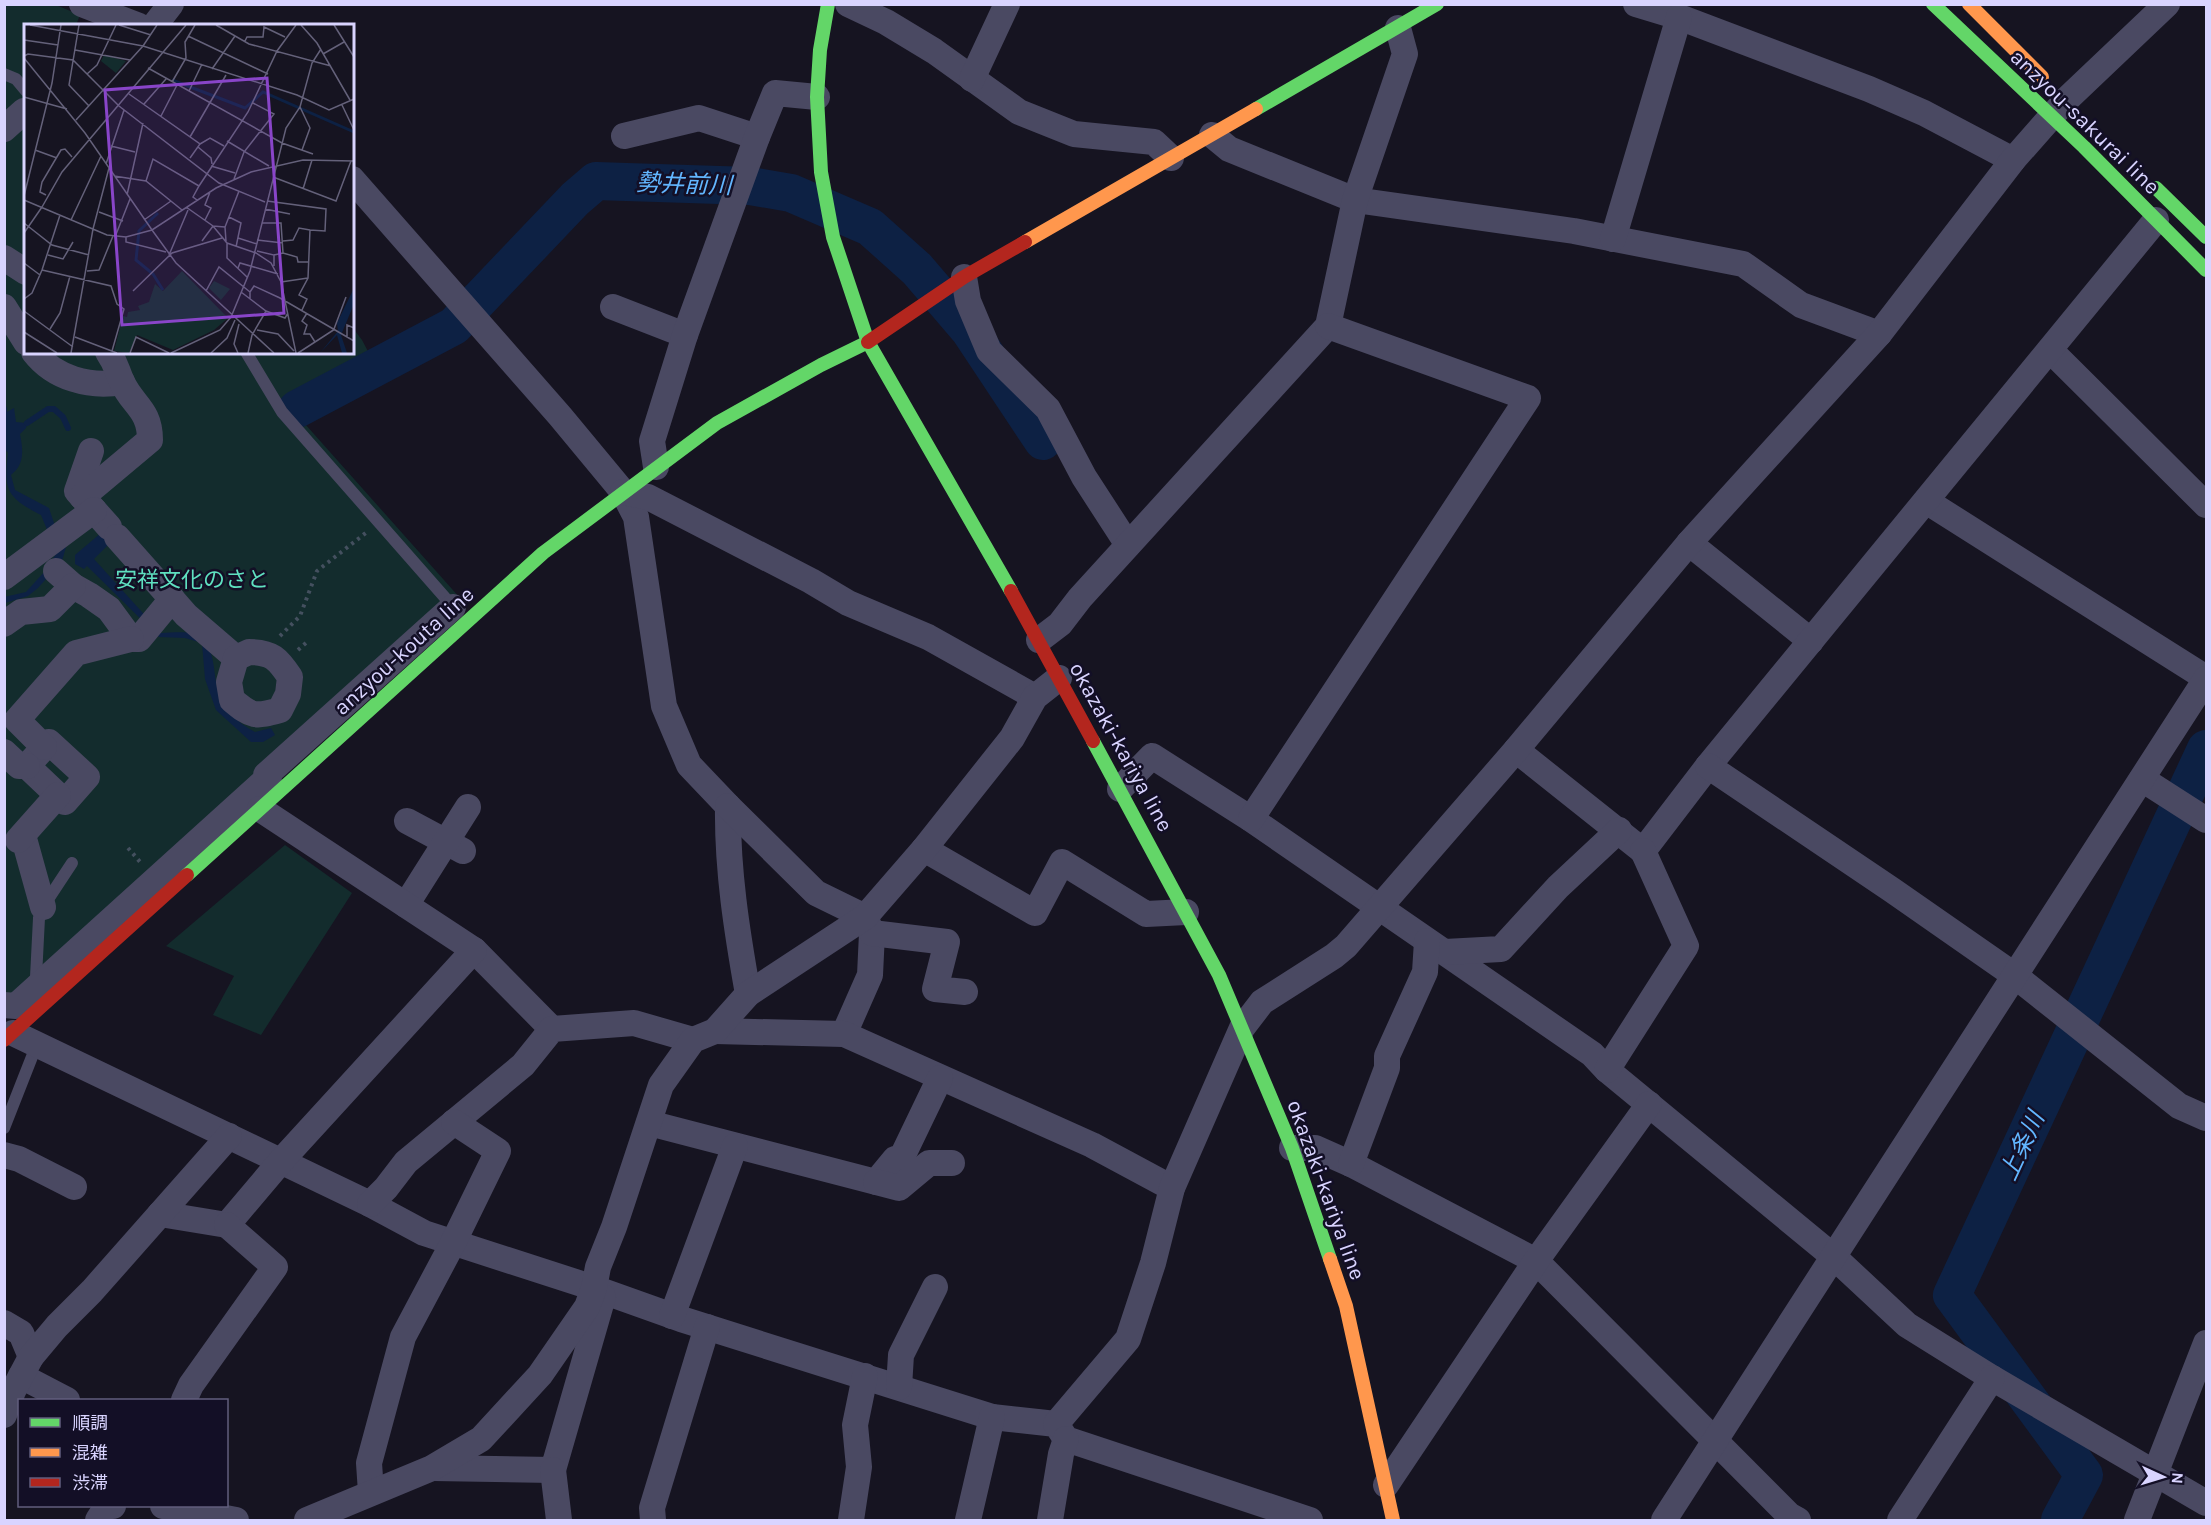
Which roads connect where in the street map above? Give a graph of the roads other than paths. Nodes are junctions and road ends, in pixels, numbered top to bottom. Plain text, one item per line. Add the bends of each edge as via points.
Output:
1 (82, 4) edge
2 (171, 4) edge
3 (828, 4) edge
4 (848, 4) edge
5 (1007, 4) edge
6 (1437, 4) edge
7 (1636, 4) edge
8 (1933, 4) edge
9 (1969, 4) edge
10 (2166, 4) edge
11 (1679, 17) junction
12 (134, 24) edge
13 (156, 24) edge
14 (1398, 28) junction
15 (4, 74) edge
16 (972, 79) junction
17 (817, 97) junction
18 (24, 99) edge
19 (2060, 100) junction
20 (24, 102) edge
21 (4, 129) edge
22 (1212, 135) junction
23 (624, 136) dead end
24 (757, 137) junction
25 (1171, 158) junction
26 (2013, 160) junction
27 (354, 181) edge
28 (2150, 182) dead end
29 (1355, 200) junction
30 (2156, 220) junction
31 (2206, 237) edge
32 (1613, 238) junction
33 (4, 258) edge
34 (2206, 270) edge
35 (24, 271) edge
36 (964, 277) junction
37 (4, 307) edge
38 (613, 307) dead end
39 (1328, 326) junction
40 (24, 332) edge
41 (1879, 334) junction
42 (685, 335) junction
43 (868, 342) junction
44 (2050, 350) junction
45 (43, 354) edge
46 (109, 354) edge
47 (247, 354) edge
48 (122, 381) junction
49 (91, 451) dead end
50 (656, 467) junction
51 (622, 492) junction
52 (1926, 501) junction
53 (2206, 505) edge
54 (100, 518) junction
55 (1689, 543) junction
56 (1128, 545) junction
57 (54, 568) junction
58 (4, 577) edge
59 (172, 598) junction
60 (460, 615) junction
61 (4, 624) edge
62 (131, 639) junction
63 (1039, 640) junction
64 (1811, 641) junction
65 (236, 658) junction
66 (1059, 678) junction
67 (2206, 678) edge
68 (1035, 697) junction
69 (282, 706) junction
70 (11, 714) edge
71 (307, 737) junction
72 (53, 745) junction
73 (1516, 750) junction
74 (4, 752) edge
75 (27, 766) junction
76 (1708, 766) junction
77 (2142, 779) junction
78 (77, 784) junction
79 (1120, 789) junction
80 (728, 806) junction
81 (468, 807) dead end
82 (260, 809) junction
83 (1251, 819) junction
84 (407, 820) dead end
85 (2206, 820) edge
86 (1618, 830) junction
87 (455, 847) junction
88 (924, 849) junction
89 (1643, 851) junction
90 (72, 863) dead end
91 (406, 905) junction
92 (43, 907) junction
93 (1379, 908) junction
94 (1186, 912) junction
95 (868, 925) junction
96 (1436, 946) junction
97 (474, 950) junction
98 (2014, 975) junction
99 (965, 992) dead end
100 (748, 993) junction
101 (54, 995) junction
102 (4, 1005) edge
103 (1242, 1028) junction
104 (552, 1029) junction
105 (7, 1034) edge
106 (844, 1034) junction
107 (704, 1035) junction
108 (37, 1044) junction
109 (1607, 1070) junction
110 (940, 1078) junction
111 (1649, 1104) junction
112 (2206, 1118) edge
113 (454, 1122) junction
114 (649, 1124) junction
115 (4, 1128) edge
116 (229, 1136) junction
117 (735, 1146) junction
118 (1292, 1148) junction
119 (4, 1155) edge
120 (281, 1161) junction
121 (952, 1163) dead end
122 (1351, 1164) junction
123 (876, 1182) junction
124 (74, 1187) dead end
125 (1172, 1188) junction
126 (370, 1204) junction
127 (160, 1214) junction
128 (226, 1225) junction
129 (453, 1243) junction
130 (1834, 1257) junction
131 (1536, 1261) junction
132 (935, 1287) dead end
133 (599, 1289) junction
134 (672, 1316) junction
135 (4, 1323) edge
136 (707, 1327) junction
137 (2206, 1343) edge
138 (26, 1366) junction
139 (866, 1376) junction
140 (1992, 1378) junction
141 (899, 1387) junction
142 (65, 1399) edge
143 (185, 1399) edge
144 (4, 1415) edge
145 (992, 1418) junction
146 (1061, 1431) junction
147 (1715, 1441) junction
148 (432, 1468) junction
149 (553, 1470) junction
150 (2156, 1473) junction
151 (1386, 1485) junction
152 (371, 1492) junction
153 (2206, 1503) edge
154 (106, 1507) edge
155 (168, 1507) edge
156 (1279, 1516) edge
157 (98, 1521) edge
158 (236, 1521) edge
159 (307, 1521) edge
160 (559, 1521) edge
161 (653, 1521) edge
162 (851, 1521) edge
163 (968, 1521) edge
164 (1050, 1521) edge
165 (1310, 1521) edge
166 (1393, 1521) edge
167 (1664, 1521) edge
168 (1798, 1521) edge
169 (1900, 1521) edge
170 (2137, 1521) edge

1 - 12 street
2 - 13 street
3 - 17 main road, okazaki-kariya line
4 - 16 street via 934,51
5 - 16 street
6 - 14 main road, anzyou-kouta line
7 - 11 street
8 - 19 main road, anzyou-sakurai line
9 - 19 main road, anzyou-sakurai line
10 - 19 street
11 - 26 street via 1869,88 1924,112
11 - 32 street
14 - 22 main road, anzyou-kouta line
14 - 29 street via 1405,54
15 - 18 lane via 16,79
16 - 25 street via 1019,112 1074,134 1154,142
17 - 24 street via 775,93
17 - 43 main road, okazaki-kariya line via 821,172 833,237
19 - 26 street
19 - 30 main road, anzyou-sakurai line
20 - 21 street
22 - 25 main road, anzyou-kouta line
22 - 29 street via 1230,149
23 - 24 street via 699,118
24 - 42 street
25 - 36 main road, anzyou-kouta line
26 - 41 street
27 - 51 street
28 - 31 main road, anzyou-sakurai line
29 - 32 street
29 - 39 street
30 - 34 main road, anzyou-sakurai line
30 - 44 street
32 - 41 street via 1743,264 1801,305
33 - 35 street
36 - 43 main road, anzyou-kouta line
36 - 56 street via 968,302 989,351 1048,409 1084,477
37 - 40 street
38 - 42 street
39 - 56 street
39 - 83 street via 1528,398
41 - 55 street
42 - 50 street via 652,441
43 - 50 main road, anzyou-kouta line via 717,423
43 - 63 main road, okazaki-kariya line
44 - 52 street
44 - 53 street
45 - 48 street via 66,378 109,384
46 - 48 street
47 - 60 lane via 282,412
48 - 54 street via 145,415 150,440
49 - 54 street via 77,491
50 - 51 main road, anzyou-kouta line
51 - 60 main road, anzyou-kouta line
51 - 68 street via 648,497 848,603 928,638
51 - 80 street via 636,517 664,706 689,765
52 - 64 street
52 - 67 street
54 - 57 street
54 - 59 street
55 - 64 street
55 - 73 street
56 - 63 street via 1060,624
57 - 58 street
57 - 61 street via 50,609 21,612
57 - 62 street via 109,609
59 - 62 street via 139,639
59 - 65 street
60 - 71 street
60 - 82 main road, anzyou-kouta line
62 - 70 street via 76,653
63 - 66 main road, okazaki-kariya line
64 - 76 street
65 - 69 street via 249,652 264,652 279,661 290,677
65 - 69 street via 229,682 232,700 248,714 263,715
66 - 68 street
66 - 79 main road, okazaki-kariya line
67 - 77 street
68 - 88 street via 1012,738
69 - 71 street
70 - 72 street
71 - 102 street via 16,1006
72 - 75 street
72 - 78 street
73 - 86 street
73 - 93 street
74 - 75 street via 19,766
75 - 78 street
76 - 89 street
76 - 98 street
77 - 85 street
77 - 98 street
78 - 92 street via 21,837
79 - 83 street via 1152,756
79 - 94 main road, okazaki-kariya line
80 - 95 street via 816,893
80 - 100 street via 728,843
81 - 87 street
82 - 91 street
82 - 101 main road, anzyou-kouta line
83 - 93 street
84 - 87 street
86 - 89 street
86 - 96 street via 1501,949
87 - 91 street
88 - 94 street via 1035,914 1062,862 1146,914
88 - 95 street
89 - 109 street via 1686,946
90 - 92 lane
91 - 97 street
92 - 101 lane via 36,977
93 - 96 street
93 - 103 street via 1346,946 1262,1002
94 - 103 main road, okazaki-kariya line
95 - 99 street via 947,942 935,989
95 - 100 street
95 - 106 street via 870,975
96 - 109 street via 1592,1054
96 - 122 street via 1387,1056 1387,1068
97 - 104 street
97 - 120 street
98 - 112 street via 2179,1106
98 - 130 street
100 - 107 street
101 - 105 main road, anzyou-kouta line
103 - 118 main road, okazaki-kariya line
103 - 125 street
104 - 107 street via 634,1023
104 - 113 street via 523,1065
105 - 108 street
106 - 107 street
106 - 110 street
107 - 114 street via 661,1085
108 - 115 lane
108 - 116 street
109 - 111 street
110 - 123 street via 902,1157 895,1159
110 - 125 street via 1092,1145
111 - 130 street
111 - 131 street
113 - 126 street via 406,1162
113 - 129 street via 498,1151
114 - 117 street
114 - 133 street via 598,1267
116 - 120 street
116 - 127 street
117 - 123 street
117 - 134 street
118 - 122 street via 1315,1148
118 - 151 main road, okazaki-kariya line via 1346,1306
119 - 124 street
120 - 126 street
120 - 128 street
121 - 123 street via 928,1164 898,1188
122 - 131 street
125 - 146 street via 1128,1338
126 - 129 street via 424,1233
127 - 128 street
127 - 138 street via 57,1326
128 - 143 street via 275,1267 190,1385
129 - 133 street
129 - 152 street via 403,1336 369,1463
130 - 140 street via 1907,1325
130 - 147 street
131 - 147 street
131 - 151 street
132 - 141 street via 901,1355
133 - 134 street
133 - 148 street via 540,1375 481,1439
133 - 149 street
134 - 136 street
135 - 138 street via 21,1333
136 - 139 street
136 - 161 street via 652,1508
137 - 150 street
138 - 142 street
138 - 144 street
139 - 141 street
139 - 162 street via 855,1425 859,1467
140 - 150 street
140 - 169 street
141 - 145 street
145 - 146 street
145 - 163 street
146 - 156 street
146 - 164 street
147 - 167 street
147 - 168 street
148 - 149 street
148 - 152 street
149 - 160 street
150 - 153 street
150 - 170 street
151 - 166 main road, okazaki-kariya line
152 - 159 street
154 - 157 street
155 - 158 street
156 - 165 street

